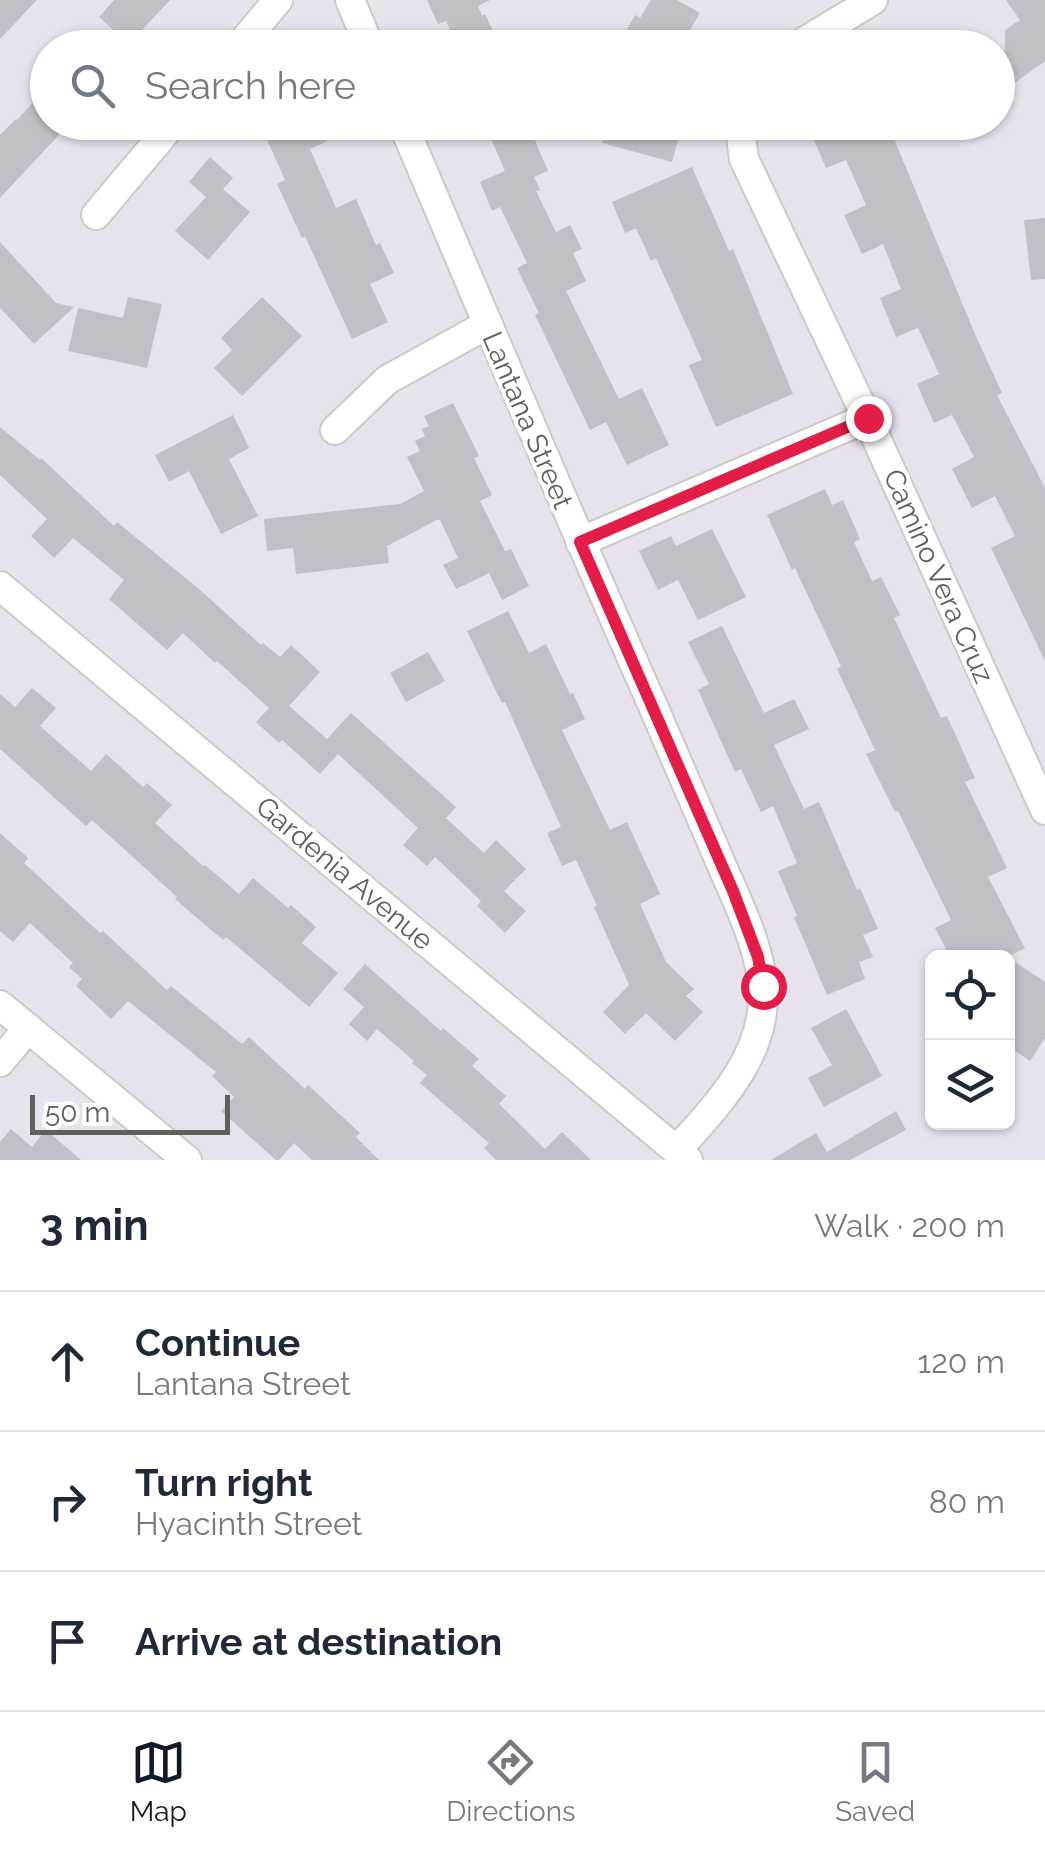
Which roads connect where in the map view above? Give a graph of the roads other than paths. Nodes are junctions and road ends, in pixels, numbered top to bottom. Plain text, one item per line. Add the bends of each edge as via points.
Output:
1 (278, 0) edge
2 (350, 0) edge
3 (873, 0) edge
4 (253, 30) edge
5 (362, 30) edge
6 (824, 30) edge
7 (159, 140) edge
8 (410, 140) edge
9 (741, 140) edge
10 (96, 215) dead end
11 (488, 324) junction
12 (868, 418) junction
13 (335, 430) dead end
14 (580, 542) junction
15 (0, 586) edge
16 (1045, 810) edge
17 (0, 1006) edge
18 (28, 1028) junction
19 (0, 1062) edge
20 (683, 1155) edge
21 (187, 1160) edge

1 - 4 street
2 - 5 street
3 - 6 street
7 - 10 street
8 - 11 street, Lantana Street
9 - 12 street, Camino Vera Cruz via 744,160
11 - 13 street via 387,380
11 - 14 street, Lantana Street
12 - 14 street
12 - 16 street, Camino Vera Cruz
14 - 20 street, Lantana Street via 733,891 763,986 749,1056
15 - 20 street, Gardenia Avenue
17 - 18 street
18 - 19 street
18 - 21 street

